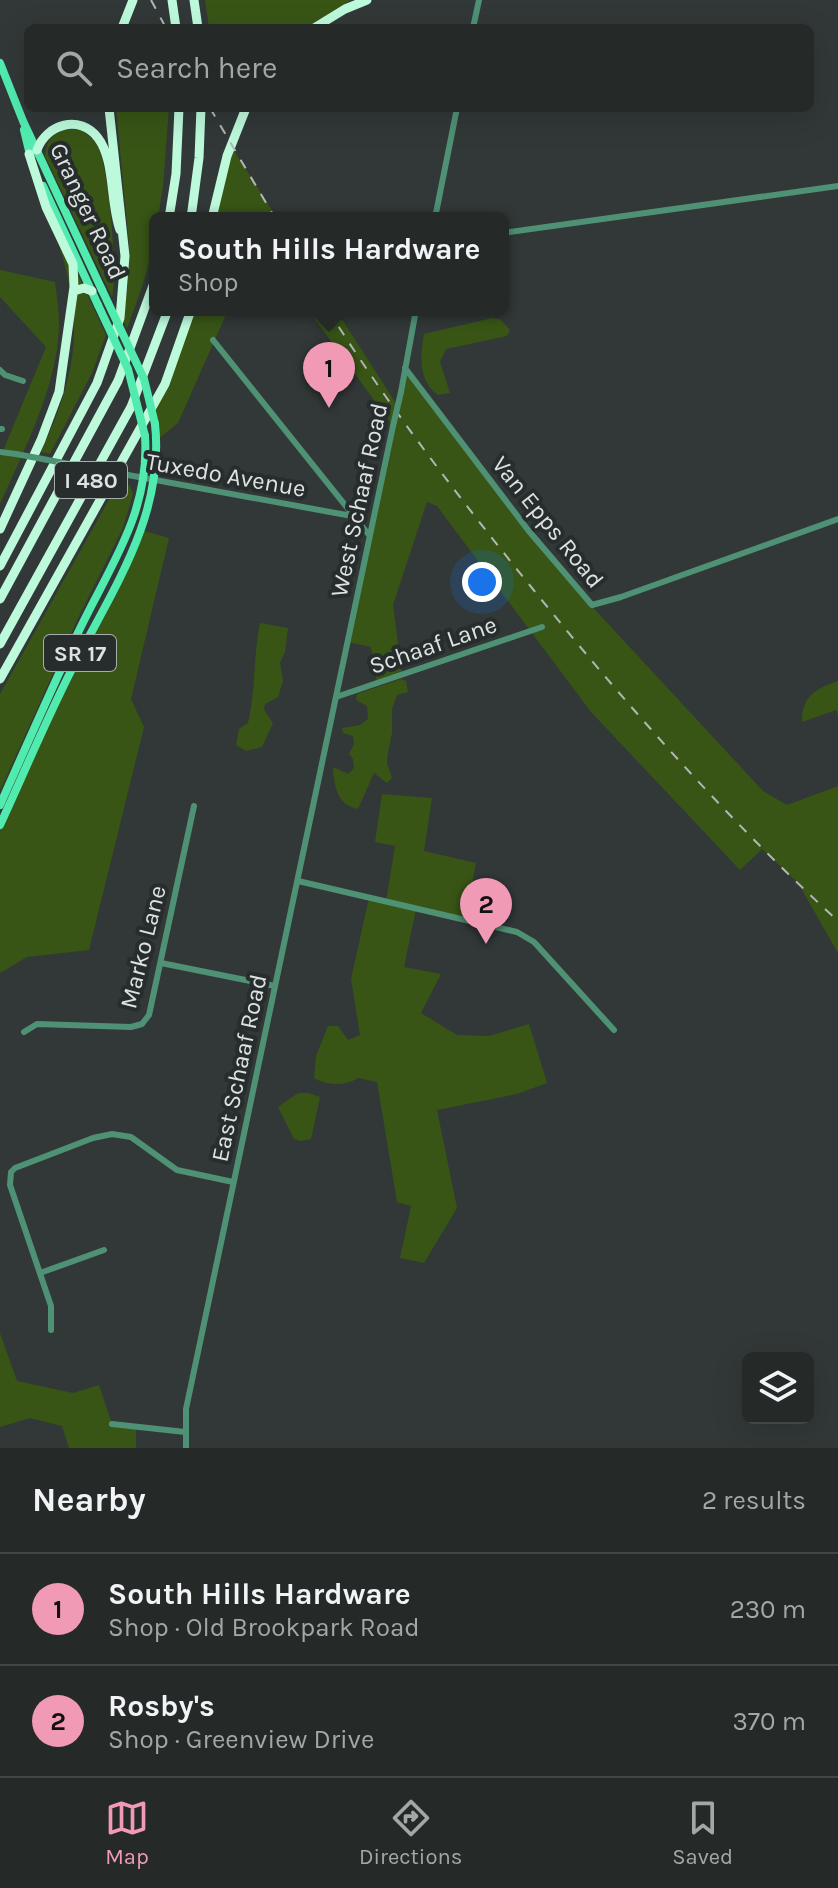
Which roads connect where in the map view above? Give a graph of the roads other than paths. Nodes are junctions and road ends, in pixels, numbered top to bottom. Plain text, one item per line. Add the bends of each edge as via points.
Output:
1 (133, 0) edge
2 (172, 0) edge
3 (194, 0) edge
4 (367, 0) edge
5 (479, 0) edge
6 (123, 24) edge
7 (175, 24) edge
8 (197, 24) edge
9 (321, 24) edge
10 (474, 24) edge
11 (0, 63) edge
12 (109, 112) edge
13 (179, 112) edge
14 (201, 112) edge
15 (244, 112) edge
16 (456, 112) edge
17 (33, 152) junction
18 (838, 186) edge
19 (170, 212) edge
20 (192, 212) edge
21 (213, 212) edge
22 (436, 212) edge
23 (509, 232) edge
24 (124, 241) junction
25 (97, 290) junction
26 (74, 291) junction
27 (149, 296) edge
28 (166, 316) edge
29 (189, 316) edge
30 (415, 316) edge
31 (213, 340) dead end
32 (405, 368) junction
33 (0, 370) edge
34 (23, 381) dead end
35 (0, 452) edge
36 (145, 479) junction
37 (156, 480) junction
38 (352, 516) junction
39 (838, 519) edge
40 (0, 529) edge
41 (369, 535) junction
42 (0, 566) edge
43 (0, 599) edge
44 (542, 627) dead end
45 (0, 644) edge
46 (0, 679) edge
47 (336, 697) junction
48 (0, 805) edge
49 (194, 806) dead end
50 (0, 825) edge
51 (298, 881) junction
52 (161, 963) junction
53 (275, 986) junction
54 (614, 1030) dead end
55 (24, 1032) dead end
56 (233, 1182) junction
57 (104, 1250) dead end
58 (40, 1273) junction
59 (51, 1330) dead end
60 (112, 1424) dead end
61 (185, 1432) junction
62 (186, 1448) edge

1 - 6 highway
2 - 7 highway
3 - 8 highway
4 - 9 highway
5 - 10 street
11 - 17 main road, Granger Road / SR 17
12 - 24 highway
13 - 19 highway
14 - 20 highway
15 - 21 highway
16 - 22 street
17 - 24 highway via 44,137 65,125 79,125 97,137 107,159 115,218
17 - 25 main road, Granger Road / SR 17
17 - 26 highway via 46,207 73,264
18 - 23 street
24 - 42 highway via 124,293 112,345
25 - 26 highway
25 - 36 main road, Granger Road / SR 17, bridge via 98,305 128,369 145,436
25 - 37 main road, Granger Road / SR 17, bridge via 144,379 155,424
26 - 40 highway via 59,392
27 - 43 highway, I 480 via 118,381
28 - 45 highway, I 480 via 131,407
29 - 46 highway via 165,384
30 - 32 street, West Schaaf Road
31 - 38 street
32 - 39 street, Van Epps Road via 592,605
32 - 41 street, West Schaaf Road, bridge
33 - 34 street
35 - 36 street, Tuxedo Avenue, bridge
36 - 37 street, Tuxedo Avenue
36 - 48 main road, Granger Road / SR 17 via 129,531
37 - 38 street, Tuxedo Avenue
37 - 50 main road, Granger Road / SR 17 via 123,571
38 - 41 street
41 - 47 street, West Schaaf Road
44 - 47 street, Schaaf Lane
47 - 51 street, East Schaaf Road
49 - 52 street, Marko Lane
51 - 53 street, East Schaaf Road
51 - 54 street via 517,932 534,942
52 - 53 street
52 - 55 street, Marko Lane via 149,1015 137,1027 37,1024
53 - 56 street, East Schaaf Road
56 - 58 street via 177,1170 123,1135 102,1135 20,1164 11,1172 10,1185
56 - 61 street, East Schaaf Road
57 - 58 street
58 - 59 street via 52,1312
60 - 61 street
61 - 62 street, East Schaaf Road

